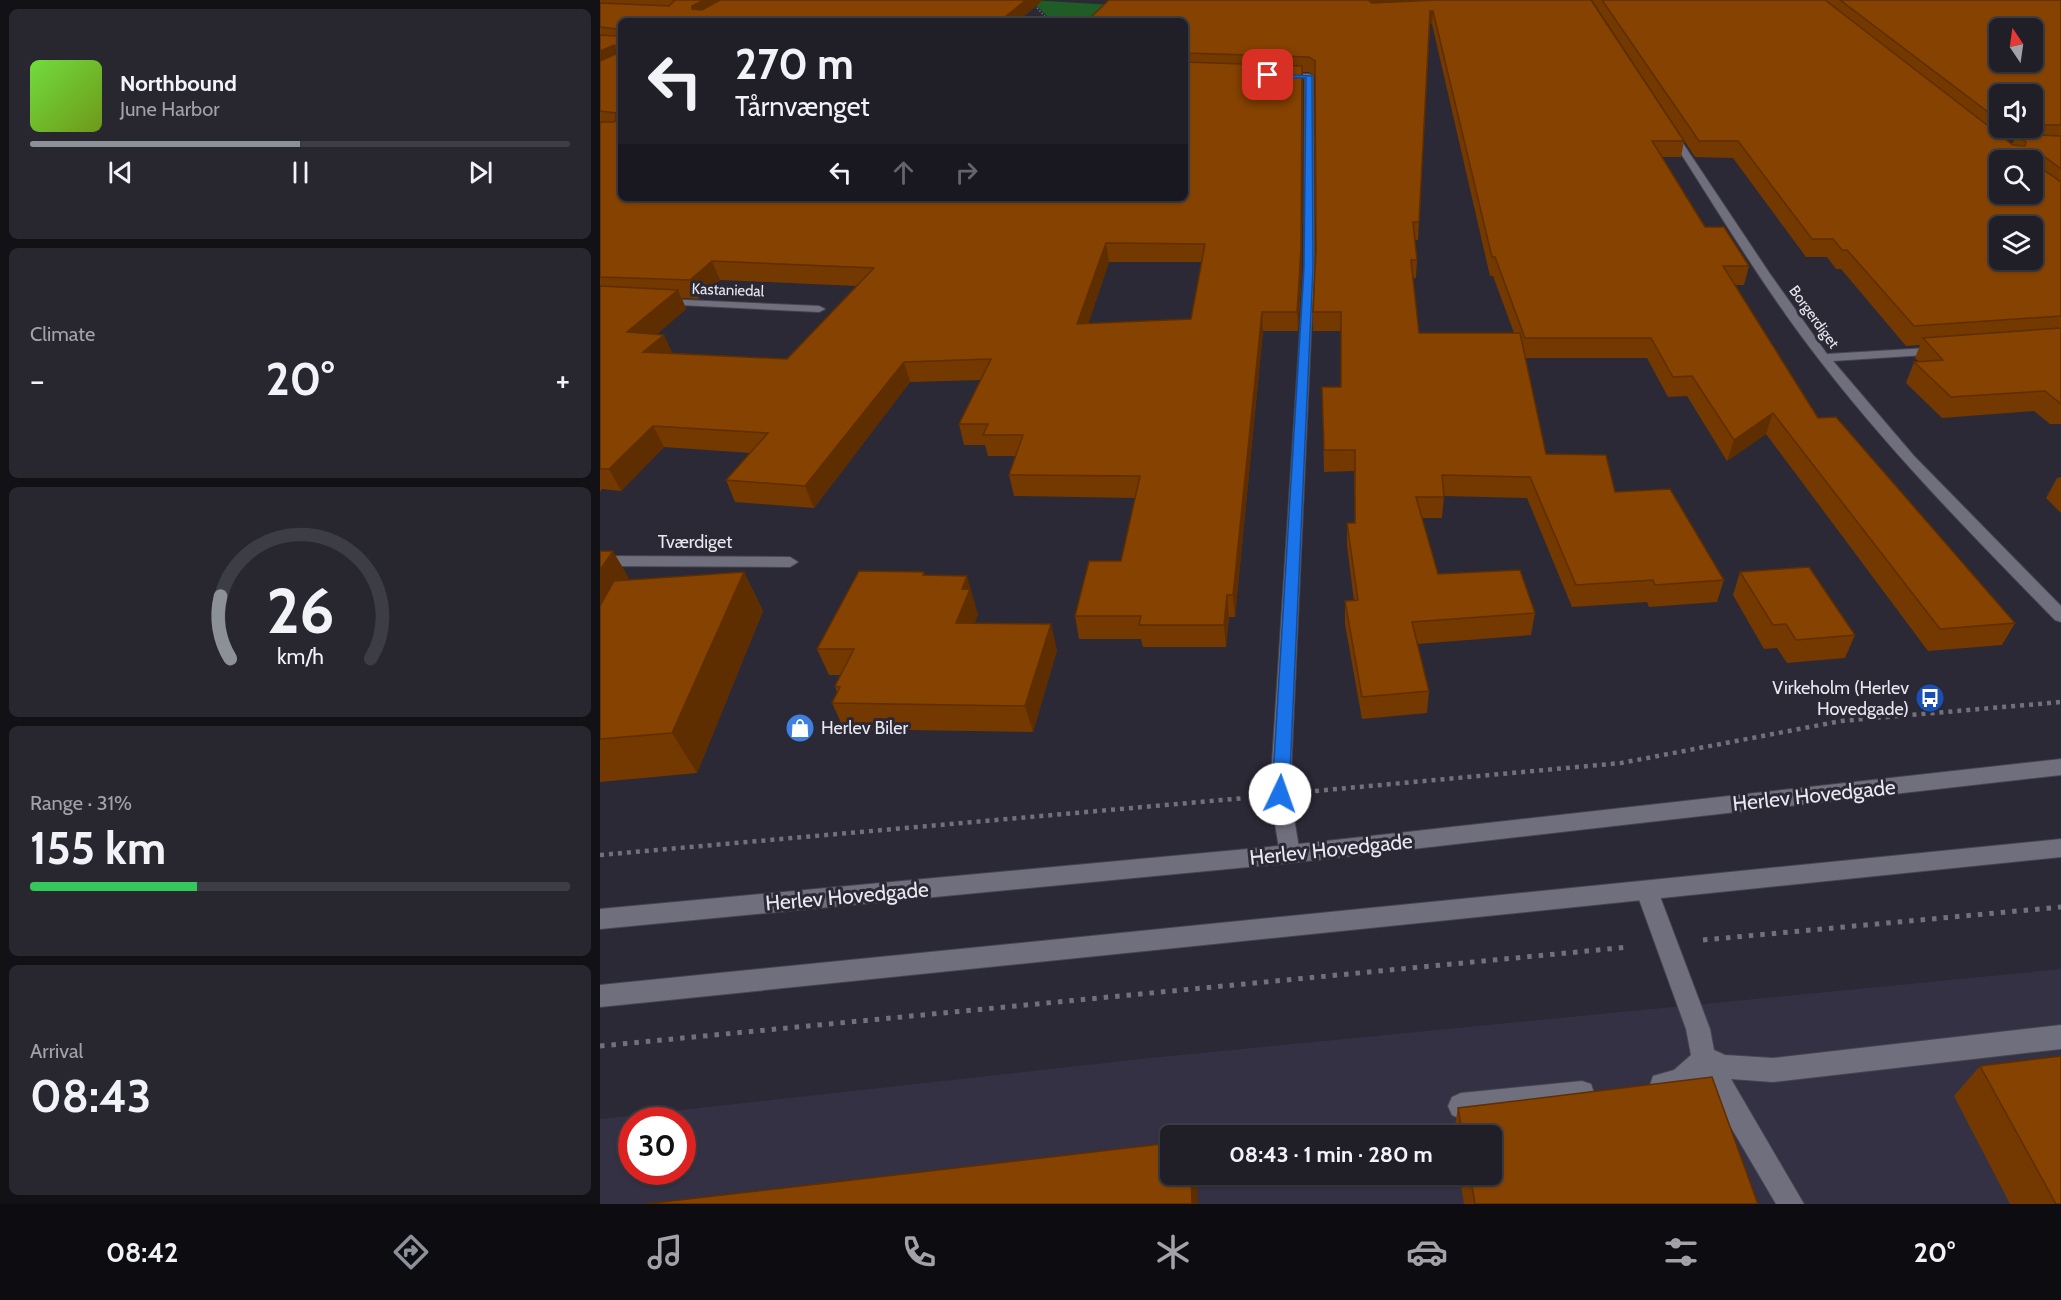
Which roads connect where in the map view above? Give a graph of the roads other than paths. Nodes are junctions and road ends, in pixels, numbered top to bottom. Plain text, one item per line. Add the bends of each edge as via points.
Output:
1 (1275, 75) edge
2 (1663, 119) edge
3 (647, 302) edge
4 (819, 309) dead end
5 (1955, 349) edge
6 (1825, 358) junction
7 (600, 561) edge
8 (790, 562) dead end
9 (2061, 616) edge
10 (2061, 767) edge
11 (2061, 848) edge
12 (1290, 854) junction
13 (1647, 891) junction
14 (600, 919) edge
15 (600, 996) edge
16 (2061, 1036) edge
17 (1704, 1058) junction
18 (1644, 1087) edge
19 (1609, 1090) edge
20 (1461, 1106) edge
21 (1791, 1204) edge

1 - 12 street via 1309,76 1309,268 1280,794
2 - 6 street, Borgerdiget via 1746,248
3 - 4 street, Kastaniedal
5 - 6 street
6 - 9 street, Borgerdiget via 1932,486
7 - 8 street, Tværdiget
10 - 12 street, Herlev Hovedgade
11 - 13 street
12 - 14 street, Herlev Hovedgade
13 - 15 street
13 - 17 street via 1698,1029
16 - 17 street via 1773,1070 1724,1067
17 - 18 street via 1678,1083
17 - 21 street
19 - 20 street

